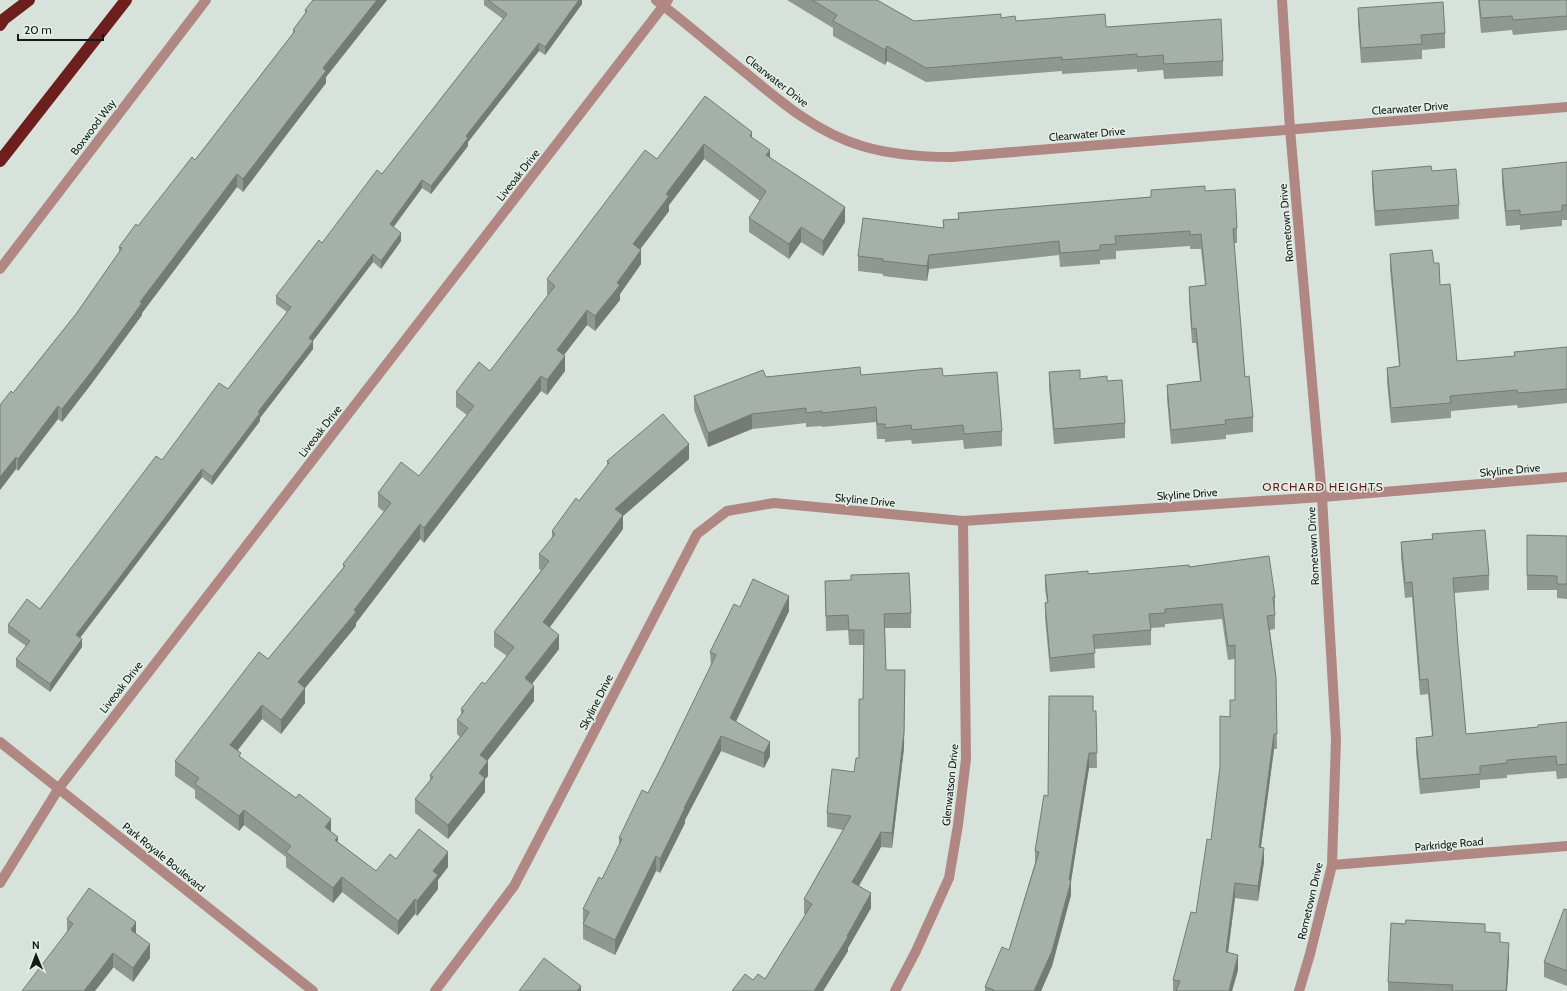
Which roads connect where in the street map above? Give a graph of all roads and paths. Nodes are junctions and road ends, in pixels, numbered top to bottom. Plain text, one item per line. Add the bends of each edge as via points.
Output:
1 (29, 0) edge
2 (126, 0) edge
3 (206, 0) edge
4 (1282, 0) edge
5 (663, 2) edge
6 (1, 22) edge
7 (1567, 107) edge
8 (1290, 129) junction
9 (0, 161) edge
10 (0, 269) edge
11 (1567, 477) edge
12 (1322, 497) junction
13 (964, 521) junction
14 (0, 742) edge
15 (59, 788) junction
16 (1567, 846) edge
17 (1332, 865) junction
18 (0, 883) edge
19 (313, 991) edge
20 (435, 991) edge
21 (895, 991) edge
22 (1299, 991) edge

1 - 6 highway
2 - 9 highway
3 - 10 street, Boxwood Way
4 - 8 street, Rometown Drive
5 - 8 street, Clearwater Drive via 800,115 860,146 889,153 952,157
5 - 15 street, Liveoak Drive
7 - 8 street, Clearwater Drive
8 - 12 street, Rometown Drive
11 - 12 street, Skyline Drive
12 - 13 street, Skyline Drive
12 - 17 street, Rometown Drive via 1336,739
13 - 20 street, Skyline Drive via 774,503 727,511 697,534 514,886
13 - 21 street, Glenwatson Drive via 966,760 958,825 949,878
14 - 15 street, Park Royale Boulevard
15 - 18 street, Liveoak Drive
15 - 19 street, Park Royale Boulevard
16 - 17 street, Parkridge Road
17 - 22 street, Rometown Drive

